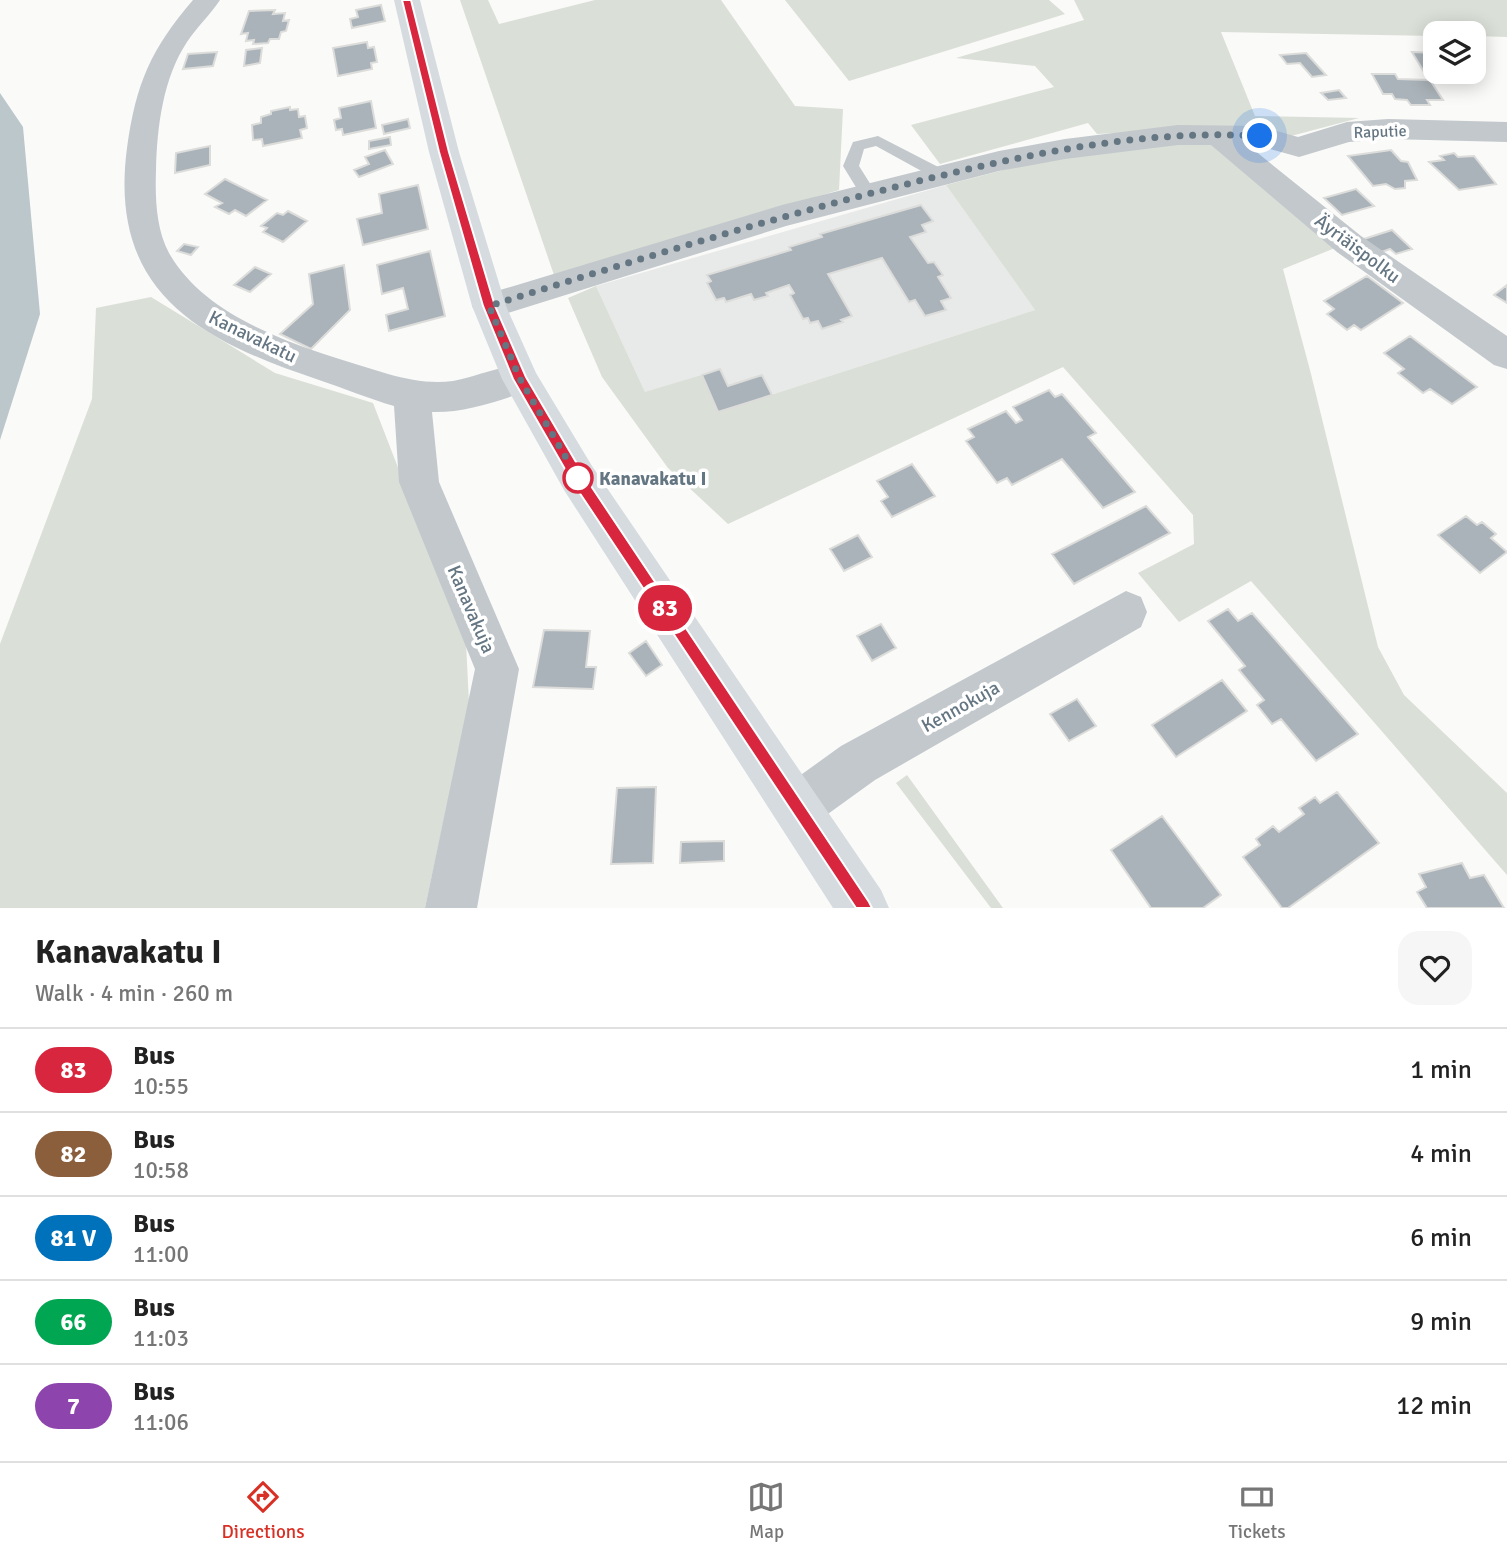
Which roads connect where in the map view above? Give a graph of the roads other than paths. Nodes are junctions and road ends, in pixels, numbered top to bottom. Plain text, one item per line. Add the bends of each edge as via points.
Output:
1 (207, 0) edge
2 (407, 0) edge
3 (1507, 131) edge
4 (1216, 134) junction
5 (1299, 146) junction
6 (941, 175) junction
7 (868, 193) junction
8 (1304, 207) junction
9 (489, 306) junction
10 (1507, 355) edge
11 (520, 379) junction
12 (412, 396) junction
13 (1126, 612) dead end
14 (797, 807) junction
15 (452, 908) edge
16 (863, 908) edge

1 - 12 street, Kanavakatu via 163,60 147,102 141,207 151,251 177,288 209,317 259,343
2 - 9 main road via 444,152
3 - 5 street, Raputie via 1347,132
4 - 5 street via 1260,136
4 - 6 street via 1065,149
4 - 8 street, Äyriäispolku
5 - 8 street via 1296,185
6 - 7 street
6 - 7 lane via 878,141 859,146 851,166
7 - 9 street
8 - 10 street, Äyriäispolku
9 - 11 main road
11 - 12 street, Kanavakatu via 466,395
11 - 14 main road via 578,478
12 - 15 street, Kanavakuja via 419,482 497,670
13 - 14 street, Kennokuja via 858,763
14 - 16 main road

